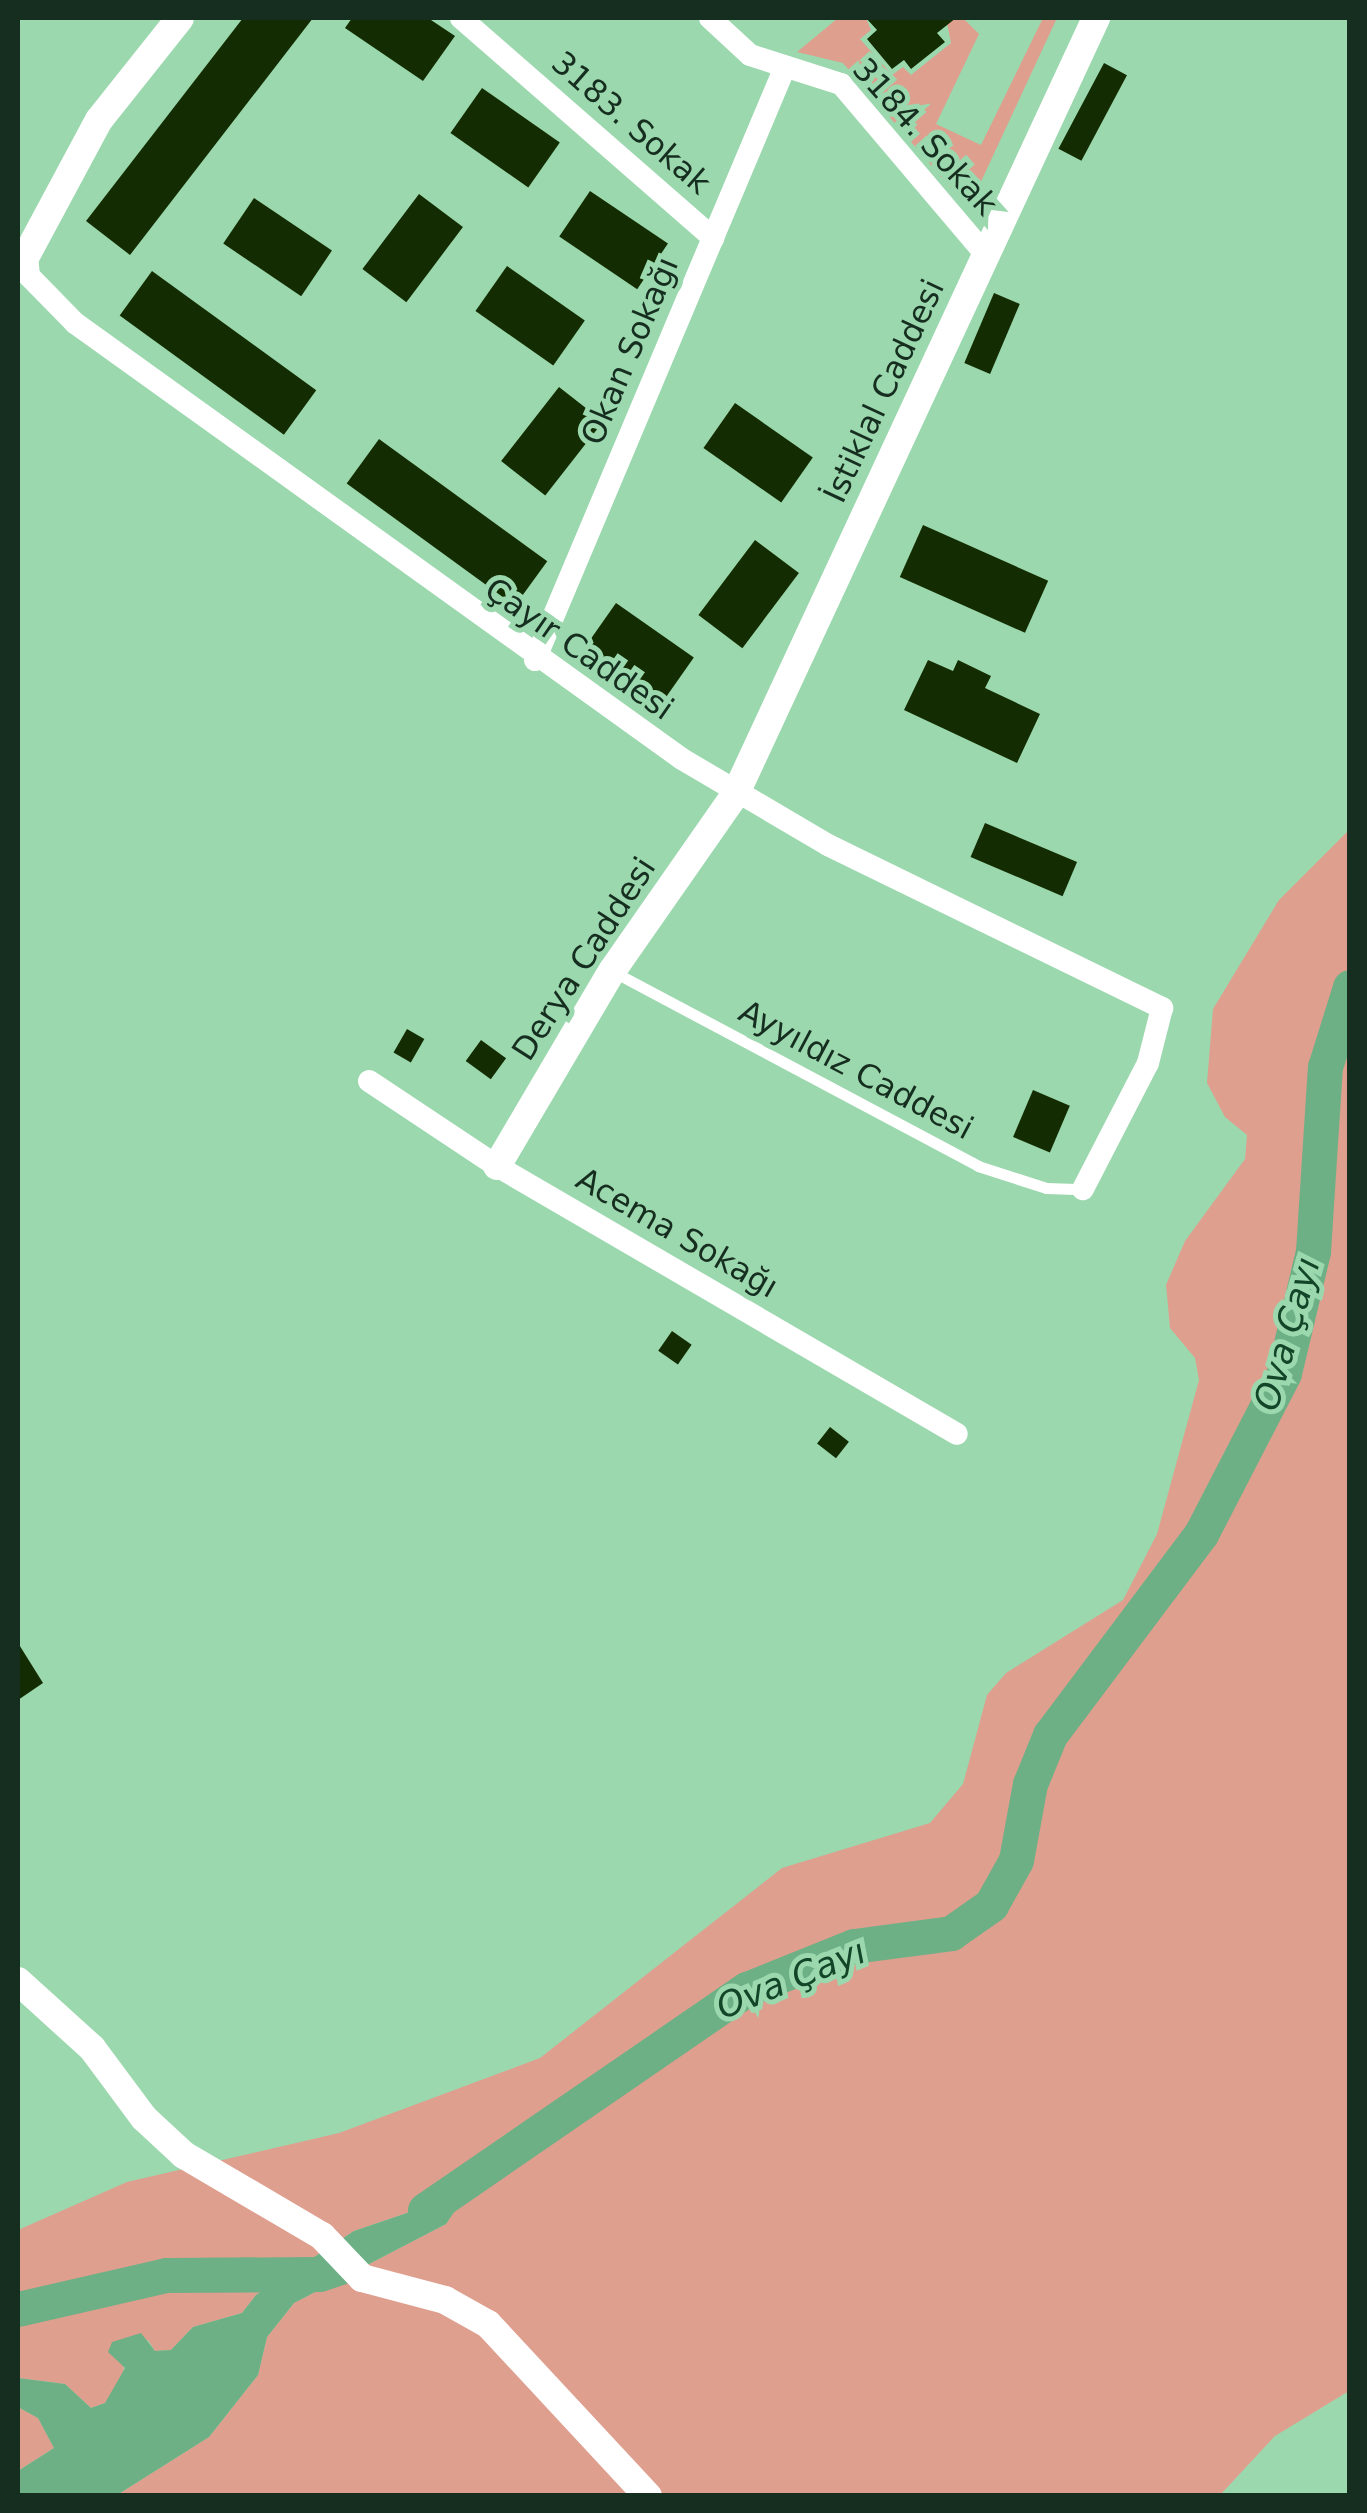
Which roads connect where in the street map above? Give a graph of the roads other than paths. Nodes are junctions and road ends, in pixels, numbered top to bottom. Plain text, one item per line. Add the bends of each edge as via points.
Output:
1 (180, 18) edge
2 (462, 18) edge
3 (710, 18) edge
4 (1096, 18) edge
5 (785, 67) junction
6 (713, 238) junction
7 (26, 254) joint
8 (985, 254) junction
9 (534, 660) junction
10 (736, 794) junction
11 (612, 971) junction
12 (369, 1081) dead end
13 (497, 1166) junction
14 (1083, 1190) joint
15 (957, 1434) dead end
16 (18, 1981) edge
17 (648, 2496) edge

1 - 7 street via 99,120
2 - 6 street, 3183. Sokak
3 - 5 street, 3184. Sokak via 736,48
4 - 8 street, İstiklal Caddesi
5 - 6 street, Okan Sokağı
5 - 8 street, 3184. Sokak via 826,73 841,84
6 - 9 street, Okan Sokağı
7 - 9 street, Çayır Caddesi via 29,276 74,323
8 - 10 street, İstiklal Caddesi
9 - 10 street, Çayır Caddesi
10 - 11 street, Derya Caddesi
10 - 14 street, Çayır Caddesi via 1162,1008 1148,1064
11 - 13 street, Derya Caddesi
11 - 14 lane, Ayyıldız Caddesi via 978,1166 1046,1188
12 - 13 street, Acema Sokağı
13 - 15 street, Acema Sokağı
16 - 17 street via 92,2048 167,2142 322,2236 362,2278 445,2300 488,2324

